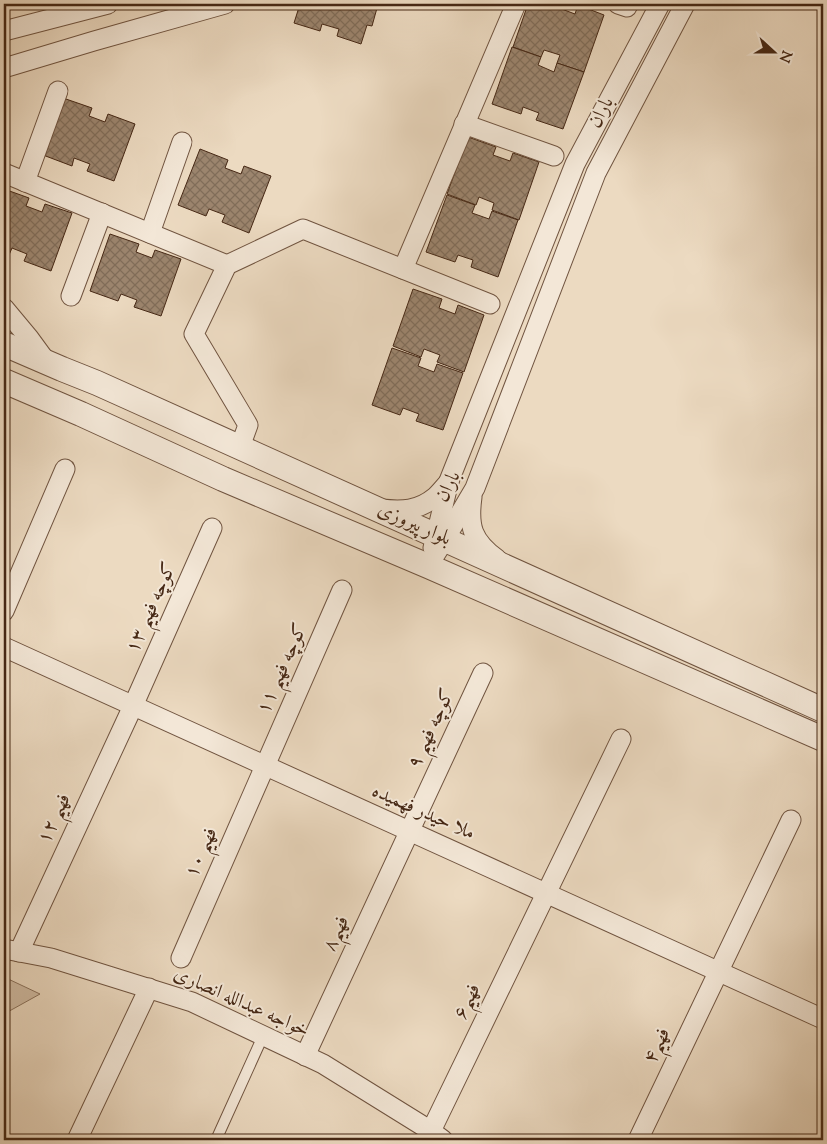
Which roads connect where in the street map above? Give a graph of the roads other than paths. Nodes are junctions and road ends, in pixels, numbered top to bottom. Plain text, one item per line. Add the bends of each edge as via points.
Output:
1 (108, 4) edge
2 (225, 4) edge
3 (516, 4) edge
4 (660, 4) edge
5 (685, 4) edge
6 (79, 7) edge
7 (4, 31) edge
8 (4, 68) edge
9 (58, 91) dead end
10 (464, 124) junction
11 (182, 142) dead end
12 (554, 156) dead end
13 (4, 172) edge
14 (26, 182) junction
15 (102, 213) junction
16 (150, 233) junction
17 (227, 265) junction
18 (402, 269) junction
19 (71, 296) dead end
20 (490, 304) dead end
21 (4, 308) edge
22 (4, 344) edge
23 (48, 364) junction
24 (4, 381) edge
25 (240, 447) junction
26 (65, 469) dead end
27 (450, 481) junction
28 (473, 493) junction
29 (378, 509) junction
30 (212, 528) dead end
31 (441, 537) junction
32 (428, 566) junction
33 (509, 568) junction
34 (342, 590) dead end
35 (4, 611) edge
36 (4, 647) edge
37 (483, 674) dead end
38 (133, 706) junction
39 (823, 710) edge
40 (621, 739) dead end
41 (823, 739) edge
42 (265, 766) junction
43 (791, 820) dead end
44 (410, 832) junction
45 (546, 893) junction
46 (11, 951) edge
47 (181, 958) dead end
48 (718, 972) junction
49 (149, 988) junction
50 (823, 1020) edge
51 (264, 1036) junction
52 (305, 1056) junction
53 (437, 1136) edge
54 (77, 1140) edge
55 (216, 1140) edge
56 (638, 1140) edge

1 - 6 street
2 - 8 street
3 - 10 street
4 - 27 street, باران via 575,164
5 - 28 street, باران via 596,173
6 - 7 street
9 - 14 street
10 - 12 street
10 - 18 street
11 - 16 street
13 - 14 street
14 - 15 street
15 - 16 street
15 - 19 street
16 - 17 street
17 - 18 street via 303,229
17 - 25 street via 194,334 248,425
18 - 20 street
21 - 23 street
22 - 23 street, بلوار پیروزی
23 - 25 street, بلوار پیروزی
24 - 32 street, بلوار پیروزی
25 - 29 street, بلوار پیروزی
26 - 35 street
27 - 29 street via 436,497 419,507 401,511
27 - 31 street, باران
28 - 31 street, باران
28 - 33 street via 470,515 474,534 485,551
29 - 31 street, بلوار پیروزی
30 - 38 street, کوچه فهیم ۱۳
31 - 32 street, باران
31 - 33 street, بلوار پیروزی
32 - 41 street, بلوار پیروزی
33 - 39 street, بلوار پیروزی
34 - 42 street, کوچه فهیم ۱۱
36 - 38 street, ملا حیدر فهمیده
37 - 44 street, کوچه فهیم ۹
38 - 42 street, ملا حیدر فهمیده
38 - 46 street, فهیم ۱۲
40 - 45 street, فهیم۶
42 - 44 street, ملا حیدر فهمیده
42 - 47 street, فهیم ۱۰
43 - 48 street, فهیم۴
44 - 45 street, ملا حیدر فهمیده
44 - 52 street, فهیم۸
45 - 48 street, ملا حیدر فهمیده
45 - 53 street, فهیم۶
46 - 49 street, خواجه عبدالله انصاری via 51,958
48 - 50 street, ملا حیدر فهمیده
48 - 56 street, فهیم۴
49 - 51 street, خواجه عبدالله انصاری via 192,1002
49 - 54 street
51 - 52 street, خواجه عبدالله انصاری
51 - 55 lane
52 - 53 street, خواجه عبدالله انصاری

